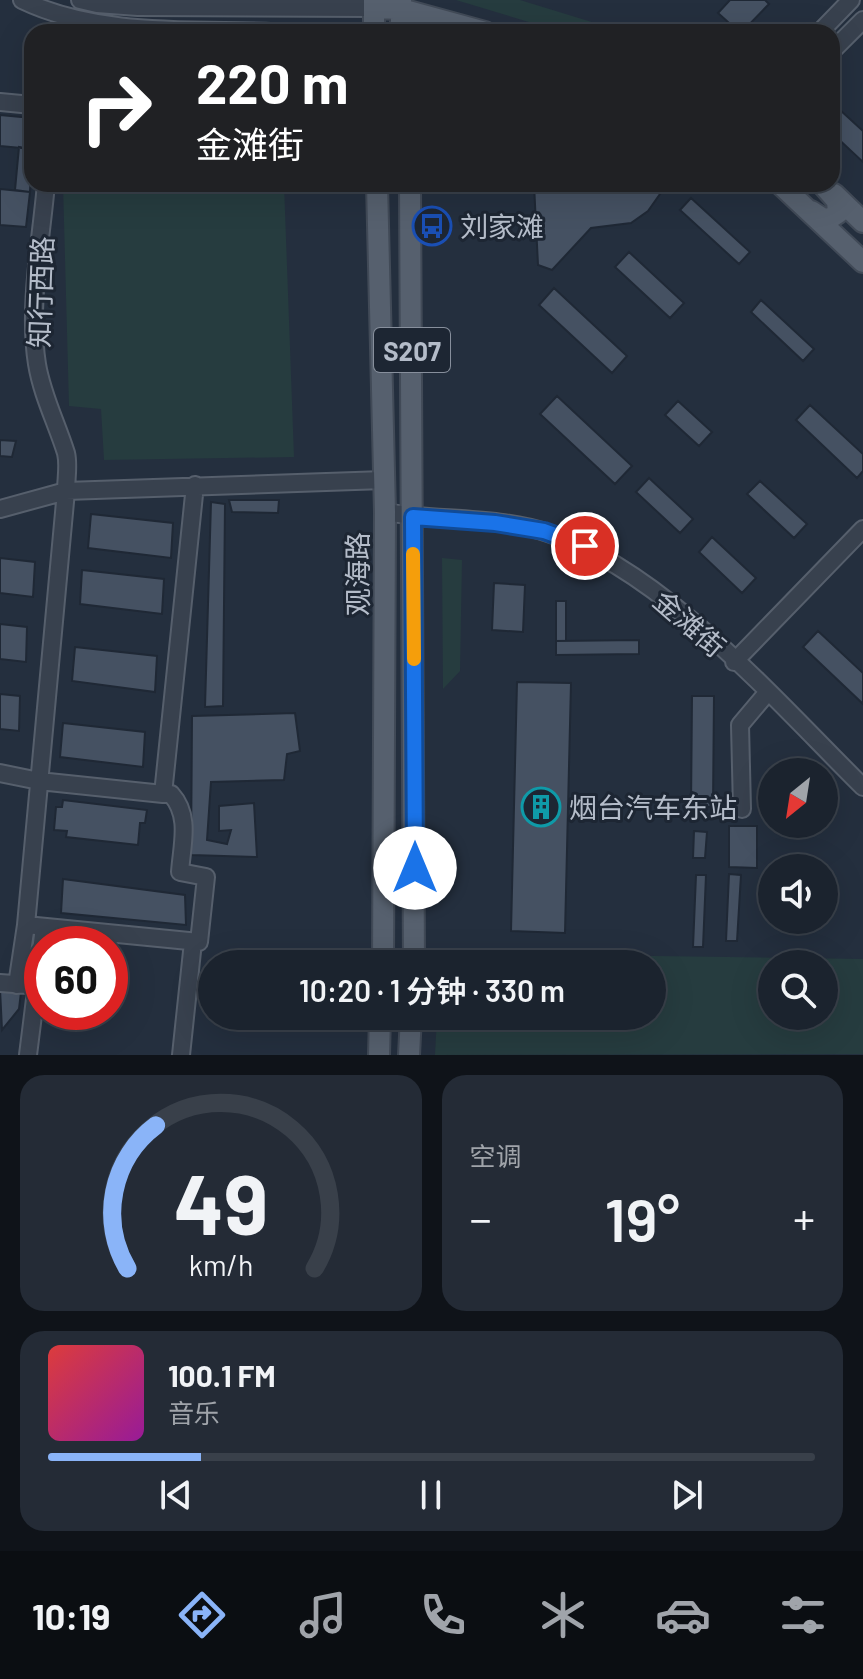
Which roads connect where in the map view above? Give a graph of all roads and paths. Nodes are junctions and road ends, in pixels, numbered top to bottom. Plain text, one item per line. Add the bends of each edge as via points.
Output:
1 (22, 0) edge
2 (80, 0) edge
3 (124, 3) edge
4 (849, 3) edge
5 (374, 4) edge
6 (401, 4) edge
7 (862, 20) edge
8 (101, 24) edge
9 (461, 24) edge
10 (828, 24) edge
11 (840, 43) edge
12 (0, 102) edge
13 (24, 104) edge
14 (45, 192) edge
15 (377, 192) edge
16 (410, 192) edge
17 (788, 192) edge
18 (828, 192) edge
19 (831, 192) edge
20 (801, 204) junction
21 (863, 222) edge
22 (863, 262) edge
23 (384, 480) junction
24 (195, 485) junction
25 (66, 491) junction
26 (0, 509) edge
27 (385, 512) junction
28 (413, 517) junction
29 (863, 529) edge
30 (734, 662) junction
31 (767, 693) junction
32 (0, 773) edge
33 (39, 781) junction
34 (863, 787) edge
35 (163, 794) junction
36 (742, 809) dead end
37 (26, 925) junction
38 (35, 926) edge
39 (128, 935) edge
40 (193, 942) junction
41 (383, 950) edge
42 (414, 950) edge
43 (0, 983) edge
44 (17, 985) junction
45 (24, 985) edge
46 (31, 1030) edge
47 (380, 1030) edge
48 (410, 1030) edge
49 (28, 1055) edge
50 (181, 1055) edge
51 (379, 1055) edge
52 (409, 1055) edge

1 - 8 street
2 - 3 street
3 - 5 street
4 - 7 street
4 - 10 street
5 - 6 main road
6 - 9 main road
7 - 11 street
12 - 13 street
14 - 25 street, 知行西路 via 35,339 37,365 67,457
15 - 23 main road, 观海路 / S207
16 - 28 main road, 观海路 / S207
17 - 20 main road
18 - 20 main road via 840,208 834,217 822,218
19 - 21 main road
20 - 22 main road
23 - 24 street
23 - 27 main road, 观海路 / S207
24 - 25 street
24 - 35 street
25 - 26 street
25 - 33 street, 知行西路
27 - 28 street, 金滩街
27 - 41 main road, 观海路 / S207
28 - 30 street, 金滩街 via 544,531 585,546 664,598
28 - 42 main road, 观海路 / S207
29 - 30 street
30 - 31 street, 金滩街
31 - 34 street, 金滩街
31 - 36 street via 740,725
32 - 33 street
33 - 35 street
33 - 37 street, 知行西路
35 - 40 street via 171,794 181,805 180,872 206,877 199,942
37 - 38 street
37 - 44 street, 知行西路
39 - 40 street
40 - 50 street
43 - 44 street
44 - 45 street
46 - 49 street
47 - 51 main road
48 - 52 main road

